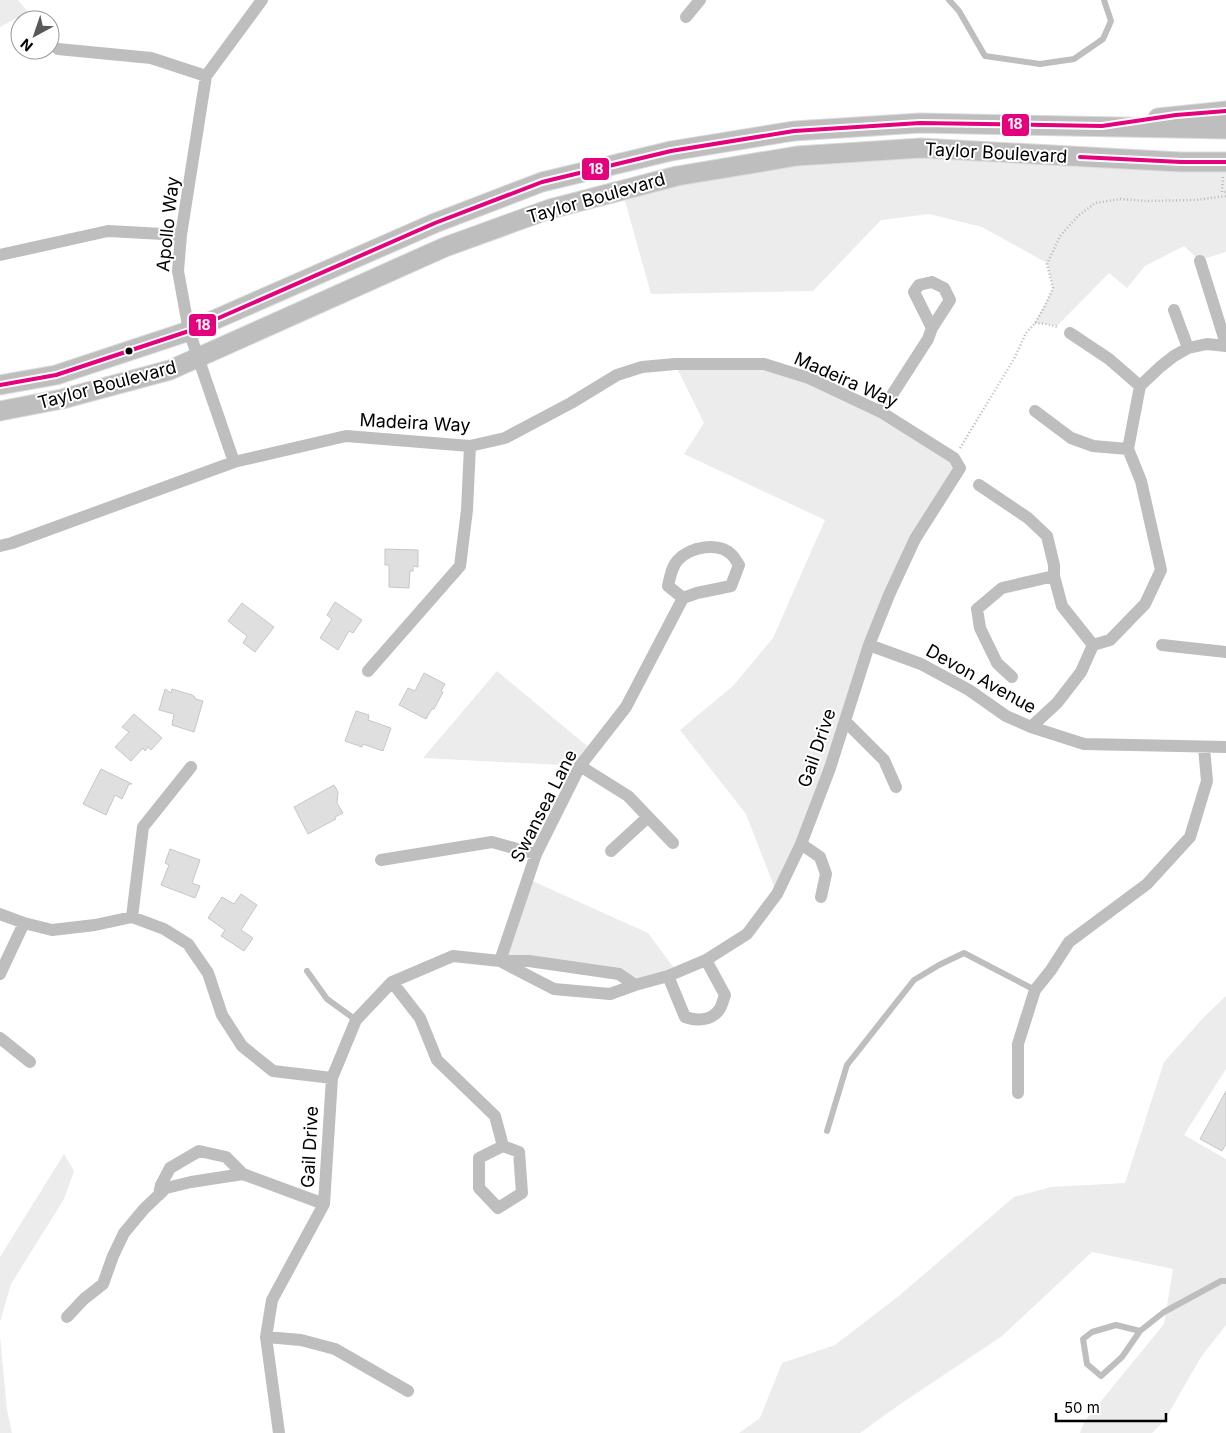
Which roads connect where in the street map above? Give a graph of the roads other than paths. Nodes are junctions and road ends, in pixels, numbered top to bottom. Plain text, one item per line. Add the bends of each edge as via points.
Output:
1 (262, 0) edge
2 (700, 0) edge
3 (949, 0) edge
4 (1104, 0) edge
5 (686, 17) dead end
6 (60, 50) edge
7 (206, 76) junction
8 (1226, 111) edge
9 (1102, 126) junction
10 (1226, 129) edge
11 (1226, 162) edge
12 (181, 235) junction
13 (0, 255) edge
14 (1200, 261) dead end
15 (1174, 310) dead end
16 (932, 328) dead end
17 (189, 331) junction
18 (1070, 333) road end
19 (1226, 345) edge
20 (1188, 348) junction
21 (199, 358) junction
22 (0, 385) edge
23 (1140, 386) junction
24 (0, 411) edge
25 (1035, 411) dead end
26 (881, 412) junction
27 (470, 446) junction
28 (1128, 450) junction
29 (954, 458) joint
30 (234, 462) junction
31 (979, 485) dead end
32 (0, 546) edge
33 (1054, 576) junction
34 (683, 598) junction
35 (869, 645) junction
36 (1093, 645) junction
37 (1162, 645) dead end
38 (1226, 652) edge
39 (368, 672) dead end
40 (1012, 677) dead end
41 (845, 721) junction
42 (1031, 727) junction
43 (1204, 748) junction
44 (1226, 748) edge
45 (580, 766) junction
46 (191, 767) dead end
47 (896, 787) dead end
48 (648, 817) junction
49 (673, 843) dead end
50 (801, 844) junction
51 (611, 851) dead end
52 (536, 854) junction
53 (381, 860) dead end
54 (820, 897) dead end
55 (0, 914) edge
56 (132, 917) junction
57 (24, 923) junction
58 (706, 960) junction
59 (500, 961) junction
60 (307, 971) dead end
61 (0, 974) edge
62 (668, 976) junction
63 (392, 982) junction
64 (635, 985) junction
65 (1034, 990) junction
66 (356, 1020) junction
67 (0, 1038) edge
68 (30, 1062) dead end
69 (332, 1078) junction
70 (1018, 1093) dead end
71 (827, 1131) dead end
72 (503, 1146) junction
73 (243, 1174) junction
74 (159, 1195) junction
75 (324, 1204) junction
76 (1226, 1281) edge
77 (66, 1317) dead end
78 (1140, 1331) junction
79 (266, 1337) junction
80 (408, 1391) dead end
81 (279, 1433) edge

1 - 7 street, Apollo Way
2 - 5 street
3 - 4 lane via 985,56 1040,64 1074,59 1102,39 1111,21
6 - 7 street via 151,58
7 - 12 street, Apollo Way
8 - 9 main road
9 - 10 main road, Taylor Boulevard
9 - 17 main road, Taylor Boulevard via 920,123 794,131 672,151 542,182 435,223
11 - 21 main road, Taylor Boulevard via 921,148 796,156 677,176 550,209 445,247
12 - 13 street via 108,232
12 - 17 street, Apollo Way via 178,271
14 - 19 street
15 - 20 street
16 - 26 street
17 - 21 street, Apollo Way
17 - 22 main road, Taylor Boulevard via 56,374
18 - 23 street via 1109,359
19 - 20 street
20 - 23 street
21 - 24 main road, Taylor Boulevard via 170,370 62,399
21 - 30 street, Apollo Way
23 - 28 street
25 - 28 street via 1071,438 1093,446
26 - 27 street, Madeira Way via 809,378 764,364 675,364 642,367 616,374 571,403 505,438
26 - 29 street, Madeira Way
27 - 30 street, Madeira Way via 346,436
27 - 39 street via 460,566
28 - 36 street via 1141,480 1161,570 1145,604 1110,640
29 - 35 street, Gail Drive via 960,468 915,539
30 - 32 street, Madeira Way
31 - 33 street via 1028,518 1047,536
33 - 36 street via 1062,606
33 - 40 street via 1002,588 978,609 980,628 997,663
34 - 34 street via 668,586 677,561 689,550 714,546 731,554 739,565 730,586
34 - 45 street, Swansea Lane via 626,707
35 - 41 street, Gail Drive
35 - 42 street, Devon Avenue via 921,664 969,690 1006,716
36 - 42 street via 1081,672 1057,703
37 - 38 street
41 - 47 street via 884,760
41 - 50 street, Gail Drive
42 - 43 street, Devon Avenue via 1084,744
43 - 44 street, Devon Avenue
43 - 65 street via 1207,781 1190,837 1147,884 1068,942
45 - 48 street via 628,796
45 - 52 street, Swansea Lane
46 - 56 street via 143,827
48 - 49 street
48 - 51 street
50 - 54 street via 820,857 826,874
50 - 58 street, Gail Drive via 777,894 747,934
52 - 53 street via 492,842
52 - 59 street, Swansea Lane
55 - 57 street
56 - 57 street via 52,930
56 - 69 street via 164,928 188,944 208,974 222,1015 242,1046 273,1071
57 - 61 street
58 - 62 street, Gail Drive
58 - 62 street via 725,995 719,1010 711,1018 694,1020 685,1017
59 - 63 street, Gail Drive via 453,956
59 - 64 street, Gail Drive via 529,961 619,974
59 - 64 street, Gail Drive via 554,988 610,994
60 - 66 lane via 327,999
62 - 64 street, Gail Drive
63 - 66 street, Gail Drive
63 - 72 street via 420,1018 437,1060 495,1116
65 - 70 street via 1018,1044
65 - 71 lane via 964,953 914,980 846,1065
66 - 69 street, Gail Drive
67 - 68 street
69 - 75 street, Gail Drive
72 - 72 street via 479,1158 479,1188 498,1208 522,1193 519,1152
73 - 74 street via 190,1182 166,1188
73 - 74 street via 226,1157 199,1151 170,1168
73 - 75 street
74 - 77 street via 124,1233 103,1284
75 - 79 street, Gail Drive via 272,1300
76 - 78 lane via 1164,1312
78 - 78 lane via 1122,1357 1101,1376 1087,1364 1083,1339 1092,1332 1116,1326
79 - 80 street via 301,1340 336,1349
79 - 81 street, Gail Drive

